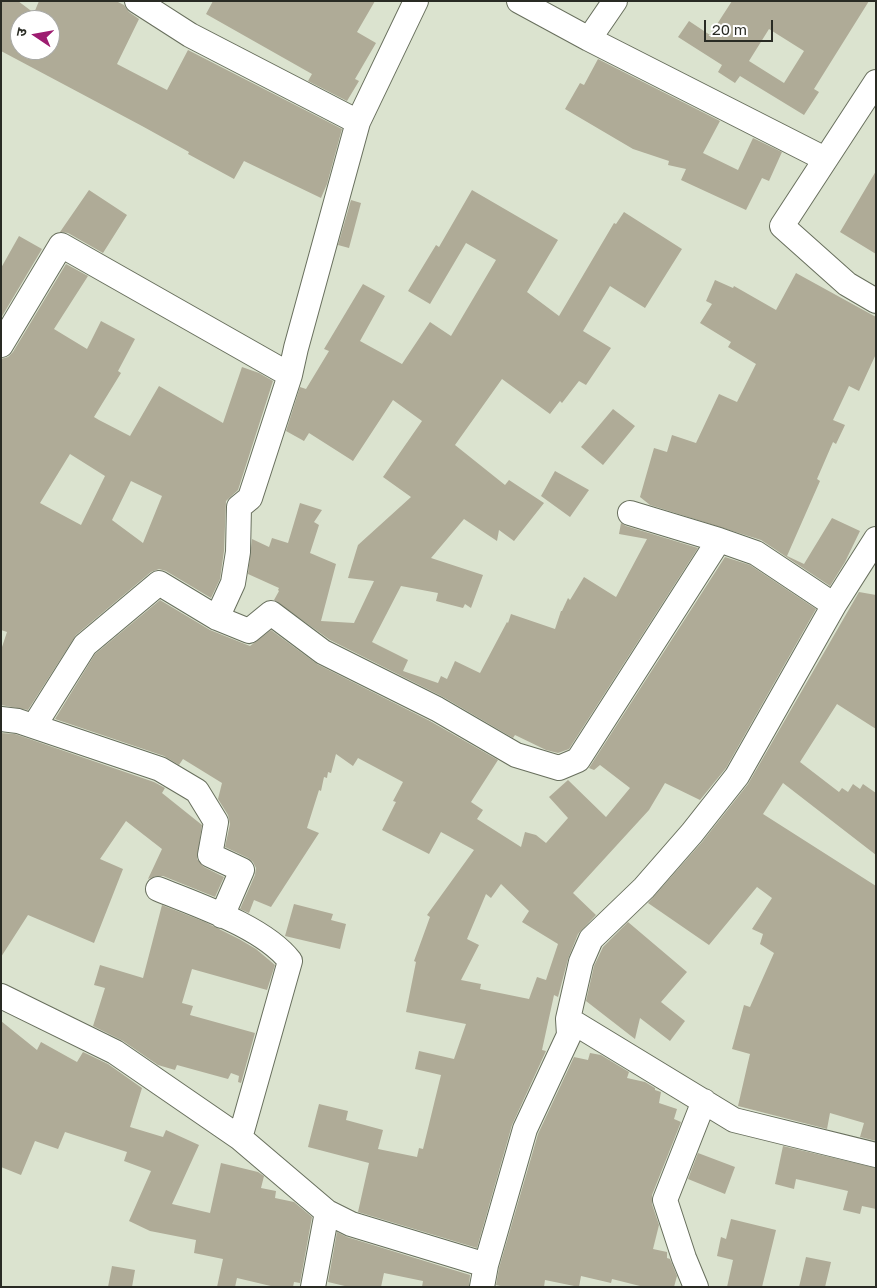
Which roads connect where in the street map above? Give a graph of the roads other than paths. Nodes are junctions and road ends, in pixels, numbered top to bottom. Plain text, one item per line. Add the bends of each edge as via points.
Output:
1 (137, 1) edge
2 (416, 1) edge
3 (519, 1) edge
4 (616, 1) edge
5 (589, 39) junction
6 (876, 82) edge
7 (358, 122) junction
8 (825, 159) junction
9 (876, 301) edge
10 (1, 344) edge
11 (290, 375) junction
12 (630, 513) dead end
13 (876, 539) edge
14 (719, 540) junction
15 (834, 605) junction
16 (216, 618) junction
17 (1, 719) edge
18 (34, 726) junction
19 (158, 889) dead end
20 (222, 916) junction
21 (1, 996) edge
22 (568, 1019) junction
23 (704, 1101) junction
24 (240, 1138) junction
25 (876, 1155) edge
26 (327, 1212) junction
27 (484, 1281) edge
28 (313, 1287) edge
29 (696, 1287) edge

1 - 7 street via 190,35
2 - 7 street
3 - 5 street
4 - 5 street
5 - 8 street
6 - 8 street
7 - 11 street
8 - 9 street via 782,226 847,284
10 - 11 street via 61,245
11 - 16 street via 250,498 239,507 238,552 233,583
12 - 14 street
13 - 15 street
14 - 15 street via 756,553
14 - 16 street via 578,760 559,768 516,755 437,709 323,652 271,612 248,631
15 - 22 street via 737,776 644,888 591,939 581,962
16 - 18 street via 159,583 84,645
17 - 18 street
18 - 20 street via 160,768 197,790 216,822 210,855 242,870
19 - 20 street
20 - 24 street via 254,932 290,961
21 - 24 street via 115,1052
22 - 23 street
22 - 27 street via 569,1035 525,1129
23 - 25 street via 734,1120
23 - 29 street via 665,1200
24 - 26 street
26 - 27 street
26 - 28 street

